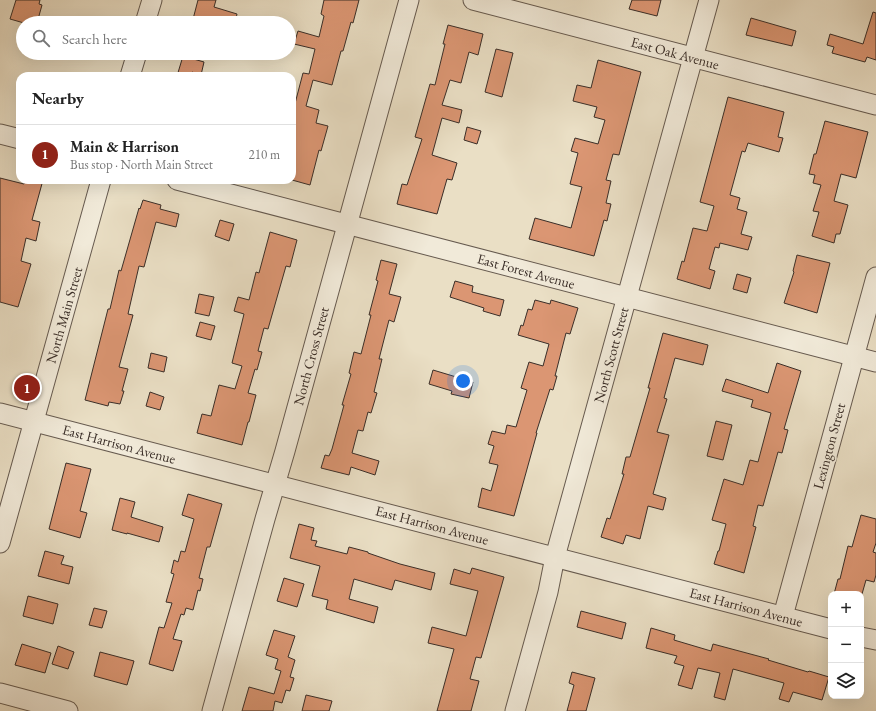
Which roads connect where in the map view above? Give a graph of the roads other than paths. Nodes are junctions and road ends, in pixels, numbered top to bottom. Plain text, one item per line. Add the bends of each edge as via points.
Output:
1 (152, 0) edge
2 (408, 0) edge
3 (473, 0) edge
4 (709, 0) edge
5 (147, 16) edge
6 (693, 57) junction
7 (135, 60) edge
8 (131, 72) edge
9 (876, 105) edge
10 (0, 134) edge
11 (16, 138) edge
12 (100, 184) edge
13 (192, 184) edge
14 (347, 224) junction
15 (876, 277) edge
16 (627, 297) junction
17 (854, 356) junction
18 (876, 362) edge
19 (0, 413) edge
20 (34, 422) junction
21 (275, 484) junction
22 (0, 543) edge
23 (555, 557) junction
24 (783, 616) junction
25 (828, 628) edge
26 (864, 638) edge
27 (876, 640) edge
28 (0, 693) edge
29 (68, 711) edge
30 (212, 711) edge
31 (515, 711) edge

1 - 5 street
2 - 14 street, North Cross Street
3 - 6 street, East Oak Avenue
4 - 6 street, North Scott Street
6 - 9 street, East Oak Avenue
6 - 16 street, North Scott Street
7 - 8 street
10 - 11 street
12 - 20 street, North Main Street
13 - 14 street, East Forest Avenue
14 - 16 street, East Forest Avenue
14 - 21 street, North Cross Street
15 - 17 street, Lexington Street
16 - 17 street, East Forest Avenue
16 - 23 street, North Scott Street
17 - 18 street, East Forest Avenue
17 - 24 street, Lexington Street
19 - 20 street, East Harrison Avenue
20 - 21 street, East Harrison Avenue
20 - 22 street, North Main Street
21 - 23 street, East Harrison Avenue
21 - 30 street, North Cross Street
23 - 24 street, East Harrison Avenue
23 - 31 street, North Scott Street via 548,592
24 - 25 street, East Harrison Avenue
26 - 27 street
28 - 29 street

